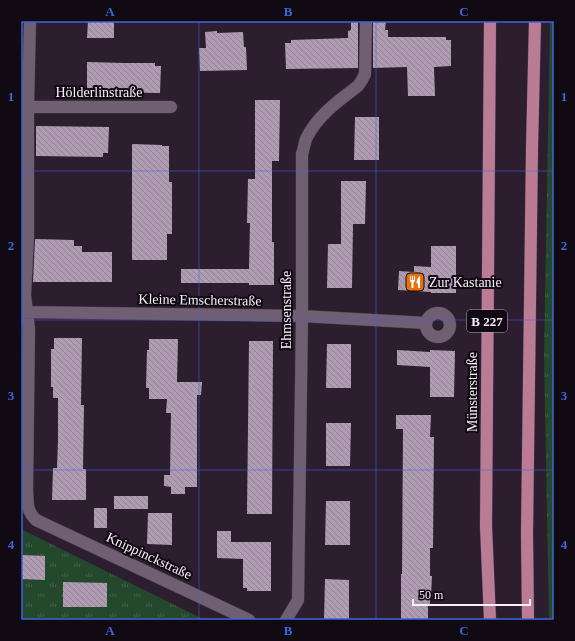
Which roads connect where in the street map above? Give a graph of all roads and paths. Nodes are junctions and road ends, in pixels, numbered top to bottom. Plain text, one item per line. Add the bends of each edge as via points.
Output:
1 (30, 21) edge
2 (366, 21) edge
3 (490, 21) edge
4 (535, 21) edge
5 (28, 107) junction
6 (171, 107) dead end
7 (24, 312) edge
8 (302, 316) junction
9 (426, 323) dead end
10 (24, 490) edge
11 (249, 620) edge
12 (286, 620) edge
13 (490, 620) edge
14 (528, 620) edge

1 - 5 street
2 - 8 street, Ehmsenstraße via 365,74 358,86 323,114 306,140 302,154
3 - 13 main road, Münsterstraße / B 227 via 486,518
4 - 14 main road
5 - 6 street, Hölderlinstraße
5 - 7 street via 28,237
7 - 8 street, Kleine Emscherstraße
7 - 10 street via 29,329
8 - 9 street, Kleine Emscherstraße
8 - 12 street, Ehmsenstraße via 298,600
10 - 11 street, Knippinckstraße via 28,509 36,520

